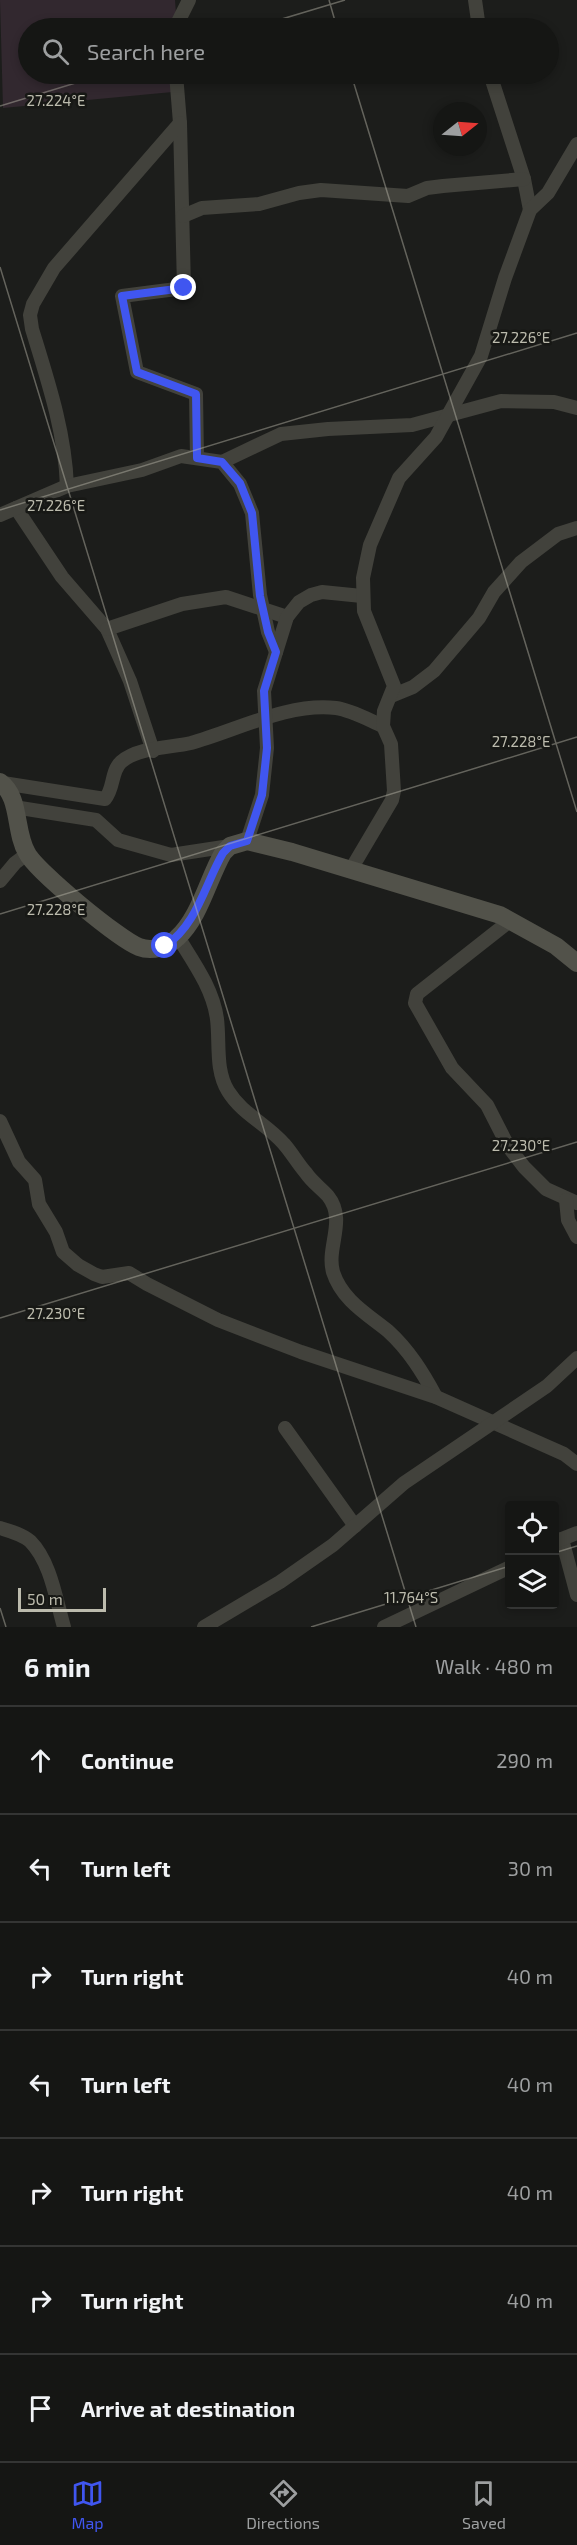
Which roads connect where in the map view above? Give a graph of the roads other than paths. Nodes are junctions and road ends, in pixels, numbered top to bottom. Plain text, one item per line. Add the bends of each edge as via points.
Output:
1 (189, 0) edge
2 (475, 0) edge
3 (180, 18) edge
4 (478, 18) edge
5 (177, 84) edge
6 (493, 84) edge
7 (180, 123) junction
8 (577, 144) edge
9 (524, 179) junction
10 (530, 210) junction
11 (183, 216) junction
12 (577, 408) edge
13 (451, 414) junction
14 (197, 458) junction
15 (222, 462) junction
16 (67, 486) junction
17 (15, 508) junction
18 (0, 514) edge
19 (577, 528) edge
20 (362, 596) junction
21 (262, 608) junction
22 (287, 617) junction
23 (107, 629) junction
24 (276, 652) junction
25 (391, 696) junction
26 (266, 717) junction
27 (383, 726) junction
28 (153, 751) junction
29 (1, 782) edge
30 (101, 799) junction
31 (14, 807) junction
32 (96, 820) junction
33 (238, 844) junction
34 (27, 854) junction
35 (350, 871) junction
36 (0, 881) edge
37 (506, 918) junction
38 (178, 938) junction
39 (577, 963) edge
40 (0, 1121) edge
41 (572, 1202) edge
42 (577, 1237) edge
43 (577, 1358) edge
44 (436, 1397) junction
45 (489, 1422) junction
46 (285, 1428) dead end
47 (577, 1445) edge
48 (564, 1454) junction
49 (577, 1464) edge
50 (355, 1526) junction
51 (0, 1528) edge
52 (577, 1533) edge
53 (559, 1540) edge
54 (559, 1543) edge
55 (505, 1569) edge
56 (577, 1595) edge
57 (64, 1627) edge
58 (204, 1627) edge
59 (384, 1627) edge

1 - 3 street
2 - 4 street
5 - 7 street
6 - 9 street
7 - 11 street
7 - 16 street via 54,268 33,304 32,329 57,414
8 - 10 street via 548,193
9 - 10 street
9 - 11 street via 427,188 408,196 321,190 260,204 202,208
10 - 13 street via 482,356
11 - 14 street via 184,288 122,296 137,372 196,394
12 - 13 street via 554,402 501,401
13 - 15 street via 412,425 281,434
13 - 20 street via 395,486 370,545
14 - 15 street
14 - 16 street via 181,456 142,470
15 - 21 street via 240,483 252,513
16 - 17 street
17 - 18 street
17 - 23 street via 63,577
19 - 25 street via 558,534 521,562 434,671 413,687
20 - 22 street via 322,592 311,595
20 - 25 street via 370,630 393,679
21 - 22 street
21 - 23 street via 226,597 182,604
21 - 24 street
22 - 24 street
23 - 28 street via 130,681
24 - 26 street via 264,691
25 - 27 street
26 - 27 street via 337,708
26 - 28 street
26 - 33 street via 262,795
27 - 35 street via 391,744 394,795
28 - 30 street via 118,764 108,796
29 - 30 street
29 - 31 main road via 10,792
30 - 32 street
31 - 32 street
31 - 34 main road via 17,830
32 - 33 street via 118,840 171,855
33 - 35 main road via 292,852
33 - 38 main road via 215,867
34 - 36 street
34 - 38 main road via 100,921 139,947 159,948
35 - 37 main road
37 - 39 main road via 556,946
37 - 41 street via 417,994 415,1003 452,1068 490,1110 508,1146 546,1189
38 - 44 street via 203,977 212,1001 227,1090 239,1107 284,1144 329,1197 337,1225 333,1263 337,1279 357,1309 407,1351
40 - 44 street via 20,1162 35,1180 39,1204 57,1232 60,1246 78,1265 102,1277 129,1273 138,1276 218,1320
41 - 42 street via 568,1220
43 - 45 street via 547,1386
44 - 45 street
45 - 48 street
45 - 50 street via 404,1483
46 - 50 street
47 - 48 street
48 - 49 street
50 - 58 street via 280,1582
51 - 57 street via 29,1540 36,1550 47,1571
52 - 53 street
54 - 56 street
55 - 59 street

